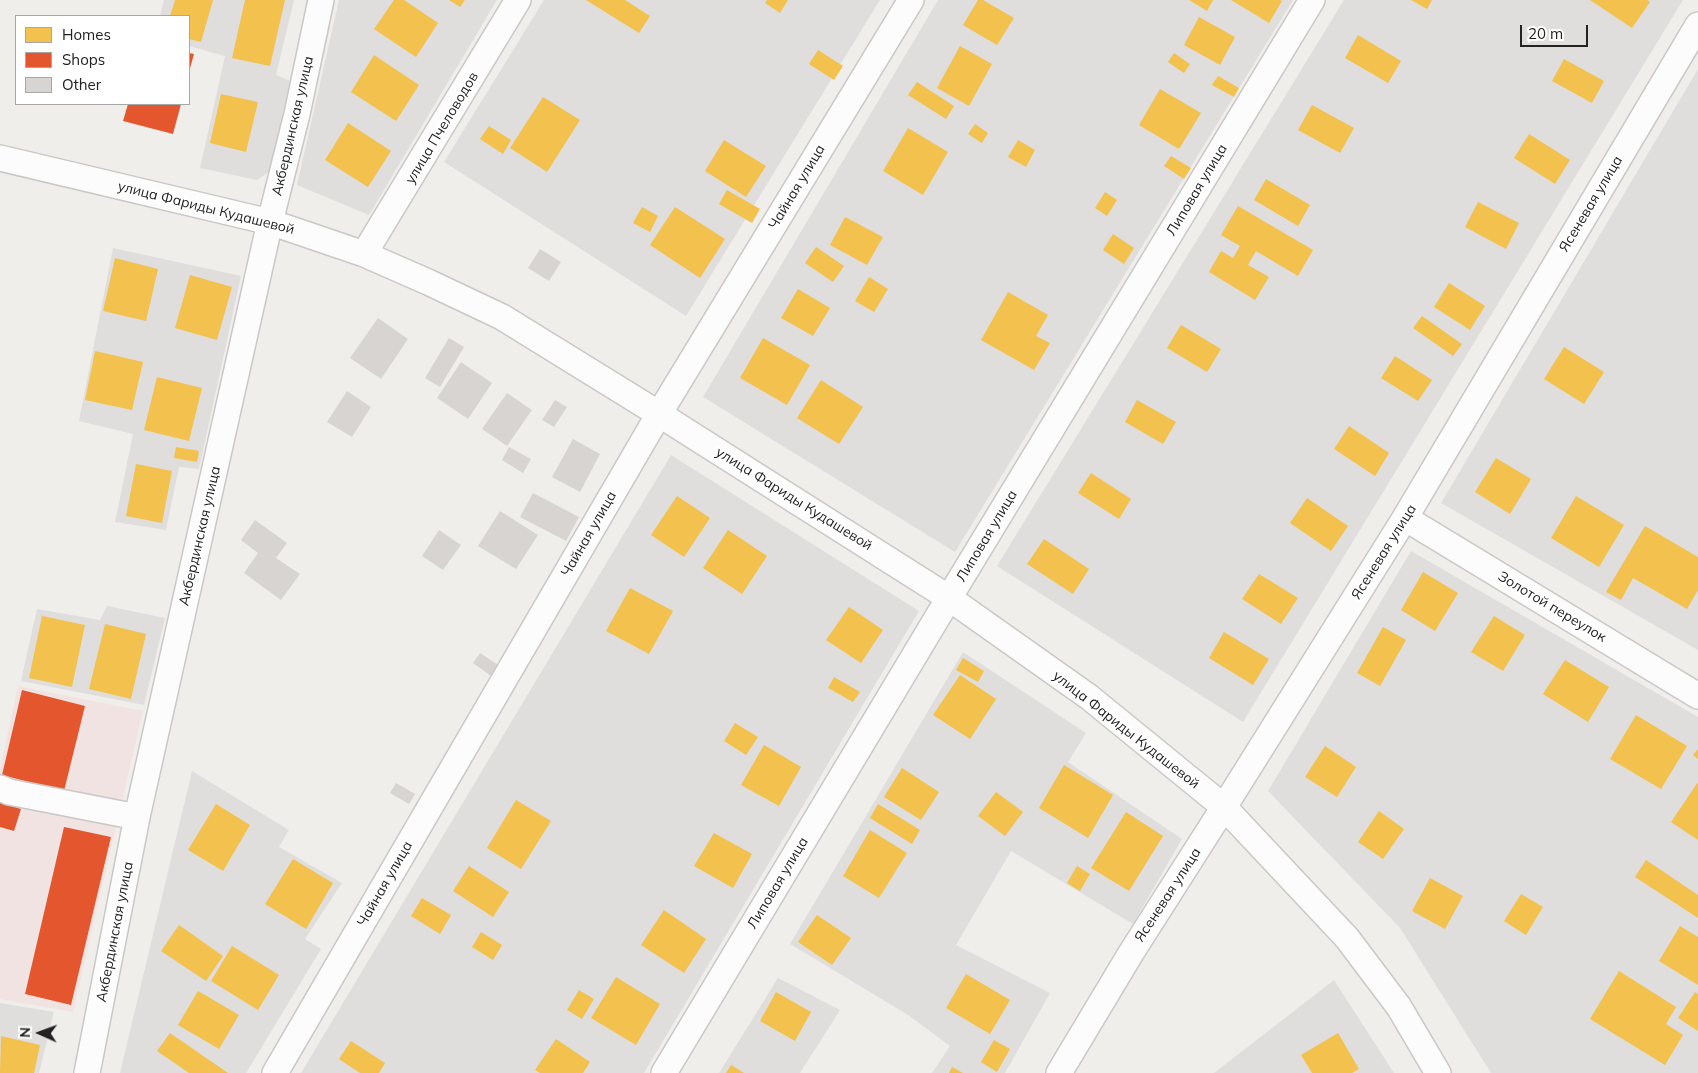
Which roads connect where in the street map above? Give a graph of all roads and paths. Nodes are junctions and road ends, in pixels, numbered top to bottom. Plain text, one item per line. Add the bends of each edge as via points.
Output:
1 (321, 0) edge
2 (518, 0) edge
3 (911, 0) edge
4 (1312, 0) edge
5 (1698, 24) edge
6 (0, 158) edge
7 (270, 222) junction
8 (364, 254) junction
9 (659, 414) junction
10 (1405, 518) junction
11 (949, 598) junction
12 (1698, 696) edge
13 (0, 788) edge
14 (1224, 807) junction
15 (137, 817) junction
16 (87, 1073) edge
17 (275, 1073) edge
18 (664, 1073) edge
19 (1059, 1073) edge
20 (1438, 1073) edge

1 - 7 street, Акбердинская улица
2 - 8 street, улица Пчеловодов
3 - 9 street, Чайная улица
4 - 11 street, Липовая улица
5 - 10 street, Ясеневая улица
6 - 7 street, улица Фариды Кудашевой
7 - 8 street, улица Фариды Кудашевой
7 - 15 street, Акбердинская улица
8 - 9 street, улица Фариды Кудашевой via 502,317
9 - 11 street, улица Фариды Кудашевой
9 - 17 street, Чайная улица
10 - 12 street, Золотой переулок
10 - 14 street, Ясеневая улица
11 - 14 street, улица Фариды Кудашевой via 1089,697
11 - 18 street, Липовая улица
13 - 15 street
14 - 19 street, Ясеневая улица
14 - 20 street, улица Фариды Кудашевой via 1347,938 1399,1007
15 - 16 street, Акбердинская улица

